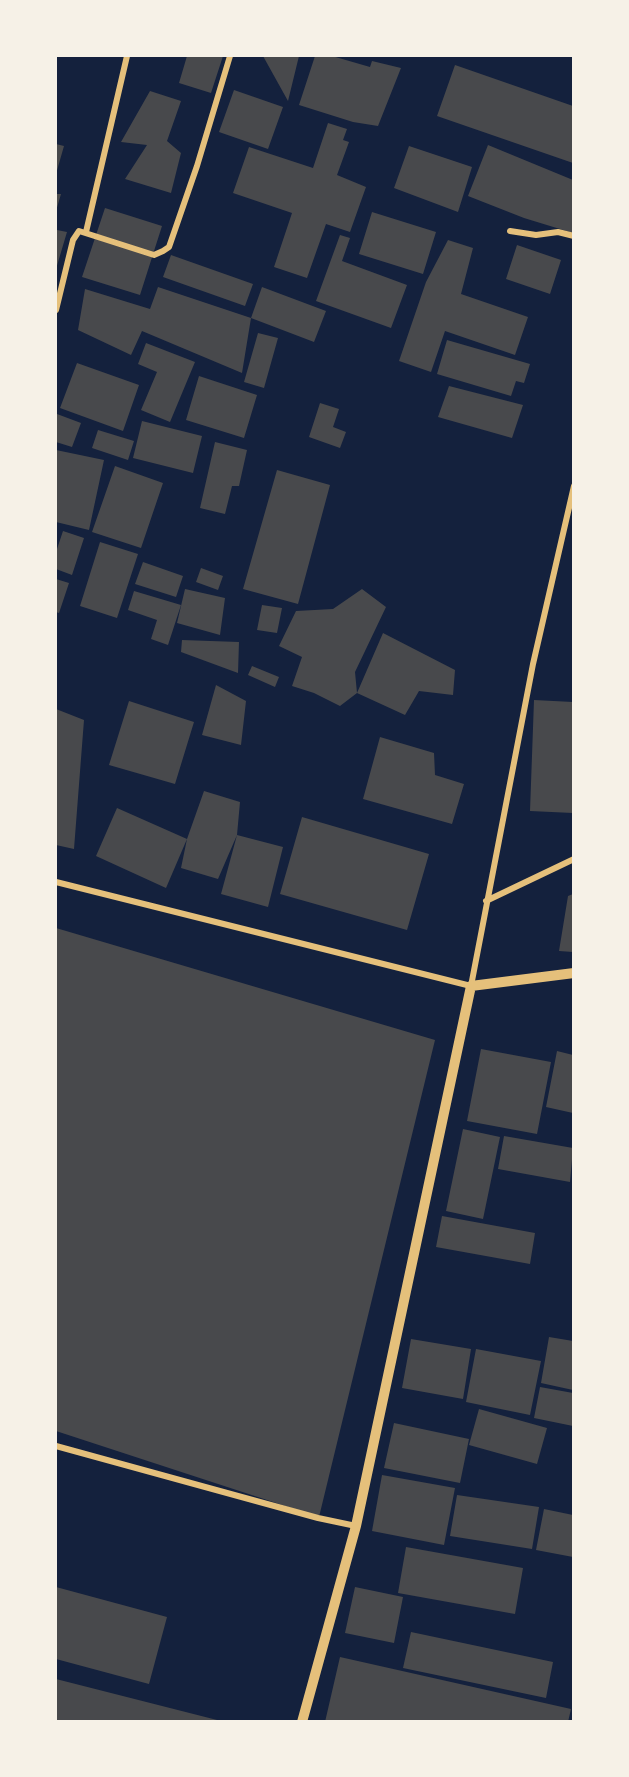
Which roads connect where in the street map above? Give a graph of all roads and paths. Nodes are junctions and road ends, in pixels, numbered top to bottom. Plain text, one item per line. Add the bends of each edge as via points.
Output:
1 (127, 56) edge
2 (230, 56) edge
3 (510, 231) dead end
4 (86, 232) junction
5 (573, 236) edge
6 (56, 310) edge
7 (573, 486) edge
8 (573, 859) edge
9 (56, 882) edge
10 (486, 901) junction
11 (573, 973) edge
12 (471, 986) junction
13 (56, 1446) edge
14 (356, 1526) junction
15 (302, 1722) edge

1 - 4 street
2 - 4 street via 169,247 154,255
3 - 5 street
4 - 6 street via 79,231 73,240
7 - 10 street
8 - 10 street
9 - 12 street
10 - 12 street
11 - 12 street
12 - 14 street
13 - 14 street
14 - 15 street

